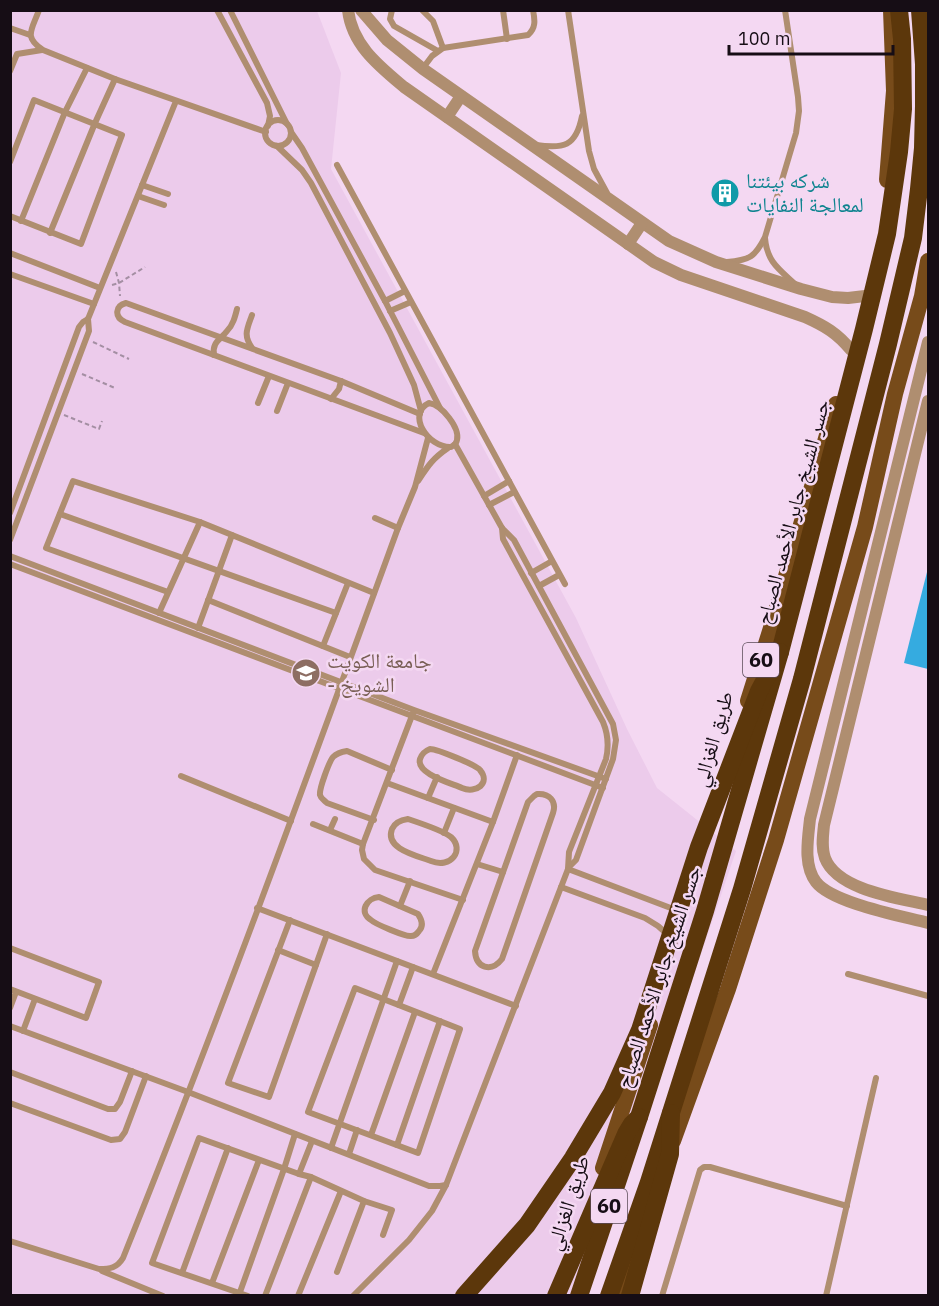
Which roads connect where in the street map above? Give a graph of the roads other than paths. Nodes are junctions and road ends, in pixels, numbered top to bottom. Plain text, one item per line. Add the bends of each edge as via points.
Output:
1 (39, 10) edge
2 (217, 10) edge
3 (230, 10) edge
4 (348, 10) edge
5 (361, 10) edge
6 (392, 10) edge
7 (422, 10) edge
8 (503, 10) edge
9 (533, 10) edge
10 (568, 10) edge
11 (785, 10) edge
12 (891, 10) edge
13 (899, 10) edge
14 (920, 10) edge
15 (10, 28) edge
16 (30, 35) junction
17 (507, 39) junction
18 (43, 50) junction
19 (441, 50) junction
20 (14, 53) edge
21 (87, 68) junction
22 (423, 69) junction
23 (10, 71) edge
24 (116, 79) junction
25 (461, 96) junction
26 (176, 101) junction
27 (65, 112) junction
28 (583, 112) junction
29 (447, 117) junction
30 (95, 123) junction
31 (287, 124) junction
32 (267, 129) junction
33 (291, 132) junction
34 (530, 144) junction
35 (278, 146) junction
36 (10, 162) edge
37 (337, 165) dead end
38 (142, 185) junction
39 (168, 194) dead end
40 (138, 196) junction
41 (613, 202) junction
42 (164, 205) dead end
43 (10, 216) edge
44 (21, 221) junction
45 (642, 223) junction
46 (50, 233) junction
47 (765, 237) junction
48 (628, 244) junction
49 (10, 253) edge
50 (928, 261) edge
51 (716, 262) junction
52 (10, 274) edge
53 (100, 288) junction
54 (801, 289) junction
55 (405, 291) junction
56 (865, 297) junction
57 (385, 301) junction
58 (411, 302) junction
59 (94, 304) junction
60 (237, 309) dead end
61 (390, 311) junction
62 (252, 315) dead end
63 (88, 319) junction
64 (221, 337) junction
65 (928, 342) edge
66 (252, 348) junction
67 (851, 350) junction
68 (214, 355) junction
69 (269, 376) junction
70 (340, 381) junction
71 (288, 383) junction
72 (331, 399) junction
73 (928, 401) edge
74 (258, 403) dead end
75 (440, 408) junction
76 (277, 411) dead end
77 (421, 412) junction
78 (426, 435) junction
79 (455, 444) junction
80 (448, 448) junction
81 (509, 481) junction
82 (415, 487) junction
83 (514, 492) junction
84 (484, 496) junction
85 (489, 506) junction
86 (10, 513) edge
87 (60, 514) junction
88 (375, 518) dead end
89 (200, 522) junction
90 (398, 528) junction
91 (502, 528) junction
92 (232, 535) junction
93 (10, 540) edge
94 (10, 556) edge
95 (183, 558) junction
96 (552, 561) junction
97 (10, 564) edge
98 (219, 572) junction
99 (531, 573) junction
100 (559, 574) junction
101 (348, 583) junction
102 (565, 584) dead end
103 (539, 586) junction
104 (168, 592) junction
105 (374, 593) junction
106 (208, 600) junction
107 (159, 613) junction
108 (336, 613) junction
109 (198, 628) junction
110 (323, 646) junction
111 (780, 652) junction
112 (350, 657) junction
113 (340, 685) junction
114 (413, 713) junction
115 (517, 755) junction
116 (392, 770) junction
117 (181, 776) dead end
118 (437, 777) junction
119 (602, 778) junction
120 (387, 783) junction
121 (596, 785) junction
122 (603, 788) junction
123 (428, 798) junction
124 (454, 808) junction
125 (335, 819) dead end
126 (374, 820) junction
127 (291, 821) junction
128 (493, 822) junction
129 (314, 824) dead end
130 (330, 830) junction
131 (444, 833) junction
132 (363, 844) junction
133 (477, 864) junction
134 (568, 868) junction
135 (503, 872) junction
136 (410, 881) junction
137 (561, 887) junction
138 (462, 900) junction
139 (928, 905) edge
140 (400, 906) junction
141 (257, 908) junction
142 (684, 913) junction
143 (290, 920) junction
144 (928, 923) edge
145 (327, 934) junction
146 (10, 948) edge
147 (675, 949) junction
148 (278, 951) junction
149 (398, 961) junction
150 (316, 964) junction
151 (413, 967) junction
152 (848, 974) dead end
153 (433, 975) junction
154 (14, 991) edge
155 (928, 996) edge
156 (35, 999) junction
157 (384, 999) junction
158 (399, 1005) junction
159 (516, 1006) junction
160 (10, 1008) edge
161 (415, 1012) junction
162 (440, 1021) junction
163 (10, 1026) edge
164 (23, 1030) junction
165 (132, 1071) junction
166 (10, 1072) edge
167 (146, 1076) junction
168 (876, 1078) dead end
169 (188, 1092) junction
170 (10, 1103) edge
171 (671, 1113) junction
172 (639, 1117) junction
173 (340, 1124) junction
174 (357, 1130) junction
175 (295, 1134) junction
176 (371, 1135) junction
177 (312, 1141) junction
178 (397, 1145) junction
179 (228, 1148) junction
180 (332, 1148) junction
181 (349, 1154) junction
182 (259, 1160) junction
183 (284, 1169) junction
184 (299, 1174) junction
185 (311, 1177) junction
186 (446, 1185) junction
187 (340, 1191) junction
188 (364, 1201) junction
189 (847, 1206) junction
190 (383, 1235) dead end
191 (10, 1241) edge
192 (99, 1269) junction
193 (337, 1272) dead end
194 (182, 1273) junction
195 (212, 1283) junction
196 (240, 1292) junction
197 (163, 1296) edge
198 (248, 1296) edge
199 (265, 1296) edge
200 (298, 1296) edge
201 (353, 1296) edge
202 (464, 1296) edge
203 (556, 1296) edge
204 (562, 1296) edge
205 (579, 1296) edge
206 (609, 1296) edge
207 (620, 1296) edge
208 (630, 1296) edge
209 (662, 1296) edge
210 (826, 1296) edge

1 - 16 lane
2 - 32 lane via 267,103
3 - 31 lane
4 - 29 street via 355,37 372,59
5 - 22 street via 387,40
6 - 19 lane via 390,19 394,26
7 - 19 lane via 433,21
8 - 17 lane
9 - 17 lane via 535,24 531,32
10 - 28 lane
11 - 47 lane via 798,122
12 - 56 main road, طريق الغزالي / 60 via 892,130 885,198
13 - 111 highway, جسر الشيخ جابر الأحمد الصباح / 60 via 903,109 887,234
14 - 171 highway, 60 via 923,148 913,238 802,679
15 - 16 lane
16 - 18 lane
17 - 19 lane
18 - 20 lane
18 - 21 lane
19 - 22 lane
20 - 23 lane
21 - 24 lane
21 - 27 lane
22 - 25 street
24 - 26 lane
24 - 30 lane
25 - 29 street
25 - 34 street
26 - 32 lane
26 - 38 lane
27 - 30 lane
27 - 36 lane via 34,100
27 - 44 lane
28 - 34 lane via 576,136 563,146
28 - 41 lane via 594,169
29 - 48 street
30 - 46 lane
30 - 46 lane via 122,135 81,244
31 - 32 lane via 279,120
31 - 33 lane
32 - 35 lane via 267,139
33 - 35 lane via 286,144
33 - 57 lane
34 - 41 street
35 - 77 lane via 311,183 390,333 414,385
37 - 55 lane
38 - 39 lane
38 - 40 lane
40 - 42 lane
40 - 53 lane
41 - 45 street
43 - 44 lane
44 - 46 lane
45 - 48 street
45 - 51 street via 669,241
47 - 51 lane via 747,260
47 - 54 lane via 770,259
48 - 67 street via 681,275 822,325
49 - 53 lane
50 - 207 main road, 60 via 865,526 776,840
51 - 54 street
52 - 59 lane
53 - 59 lane
54 - 56 street via 840,298
55 - 57 lane
55 - 58 lane
56 - 67 main road, طريق الغزالي / 60
57 - 61 lane
58 - 61 lane
58 - 81 lane
59 - 63 lane
60 - 64 lane via 234,321
61 - 75 lane
62 - 66 lane via 246,331
63 - 86 lane via 79,327
63 - 93 lane via 86,338
64 - 66 lane
64 - 68 lane
64 - 68 lane via 126,303 117,309 120,320
65 - 144 street via 807,842 808,863 815,881 828,893
66 - 70 lane
67 - 142 main road, طريق الغزالي / 60
68 - 69 lane
69 - 71 lane
69 - 74 lane
70 - 72 lane
70 - 77 lane
71 - 72 lane
71 - 76 lane
72 - 78 lane
73 - 139 street via 822,846 825,860 838,876 858,888
75 - 77 lane via 429,403
75 - 79 lane via 454,427
77 - 78 lane
78 - 80 lane
78 - 82 lane
79 - 80 lane
79 - 84 lane
80 - 82 lane via 435,457
81 - 83 lane
81 - 84 lane
82 - 90 lane
83 - 85 lane
83 - 96 lane
84 - 85 lane
85 - 91 lane
87 - 89 lane via 73,481
87 - 95 lane
87 - 104 lane via 46,548
88 - 90 lane
89 - 92 lane
89 - 95 lane
90 - 105 lane
91 - 99 lane via 511,535
91 - 119 lane via 503,539 606,729 608,752
92 - 98 lane
92 - 101 lane
94 - 107 lane
95 - 98 lane
95 - 104 lane
96 - 99 lane
96 - 100 lane
97 - 113 lane
98 - 106 lane
98 - 108 lane
99 - 103 lane
100 - 102 lane
100 - 103 lane
101 - 105 lane
101 - 108 lane
103 - 119 lane via 613,724 615,750
104 - 107 lane
105 - 112 lane
106 - 109 lane
106 - 110 lane
107 - 109 lane
108 - 110 lane
109 - 113 lane
110 - 112 lane
111 - 172 highway, جسر الشيخ جابر الأحمد الصباح / 60, bridge via 705,911
111 - 202 highway, bridge via 759,691 703,836 640,1030 612,1093 527,1225
112 - 113 lane
113 - 114 lane
113 - 127 lane
114 - 115 lane
114 - 116 lane
114 - 119 lane
115 - 121 lane
115 - 128 lane
116 - 120 lane
116 - 126 lane via 347,751 331,760 320,791 324,801
117 - 127 lane
118 - 118 lane via 420,765 423,753 430,749 476,766 483,779 480,786 470,790
118 - 123 lane
119 - 121 lane
119 - 122 lane
120 - 123 lane
120 - 126 lane
121 - 122 lane
121 - 134 lane via 569,852
122 - 134 lane via 576,860
123 - 124 lane
124 - 128 lane
124 - 131 lane
125 - 130 lane
126 - 132 lane
127 - 141 lane
128 - 133 lane
129 - 130 lane
130 - 132 lane
131 - 131 lane via 453,839 456,850 453,858 442,864 400,849 391,834 395,825 408,819
132 - 136 lane via 364,859 375,870
133 - 135 lane
133 - 138 lane
134 - 137 lane
134 - 142 lane
135 - 135 lane via 475,951 476,959 486,967 495,966 502,959 554,813 549,796 537,794 528,802
136 - 138 lane
136 - 140 lane
137 - 147 lane via 645,918 664,931
137 - 159 lane
138 - 153 lane
140 - 140 lane via 421,918 421,930 414,935 406,936 371,920 364,908 375,897
141 - 143 lane
141 - 169 lane
142 - 147 main road, طريق الغزالي / 60
143 - 145 lane
143 - 148 lane
145 - 149 lane
145 - 150 lane
146 - 156 lane via 99,982 86,1018
147 - 204 main road, طريق الغزالي / 60
148 - 150 lane
148 - 150 lane via 228,1083 269,1097
149 - 151 lane
149 - 157 lane
151 - 153 lane
151 - 158 lane
152 - 155 lane
153 - 159 lane
154 - 156 lane
154 - 160 lane
156 - 164 lane
157 - 158 lane
157 - 173 lane
157 - 173 lane via 355,988 308,1112
158 - 161 lane
159 - 186 lane
161 - 162 lane
161 - 176 lane
162 - 178 lane
162 - 178 lane via 460,1029 418,1153
163 - 164 lane
164 - 165 lane
165 - 166 lane via 115,1109
165 - 167 lane
167 - 169 lane
167 - 170 lane via 120,1139 111,1140
168 - 189 lane
169 - 175 lane
169 - 192 lane via 123,1258 116,1266
171 - 206 highway, 60, bridge
171 - 208 highway, bridge via 670,1154
172 - 203 highway, bridge via 626,1134
172 - 205 highway, طريق الغزالي / 60
173 - 174 lane
173 - 180 lane
174 - 176 lane
174 - 181 lane
175 - 177 lane
175 - 183 lane
176 - 178 lane
177 - 180 lane
177 - 184 lane
179 - 182 lane
179 - 194 lane
179 - 194 lane via 199,1138 152,1263
180 - 181 lane
181 - 186 lane via 429,1186
182 - 183 lane
182 - 195 lane
183 - 184 lane
183 - 196 lane
184 - 185 lane
185 - 187 lane
185 - 199 lane
186 - 201 lane via 409,1240
187 - 188 lane
187 - 200 lane
188 - 190 lane via 392,1210
188 - 193 lane
189 - 209 lane via 704,1167 699,1170
189 - 210 lane
191 - 192 lane
192 - 197 lane
194 - 195 lane
195 - 196 lane
196 - 198 lane

